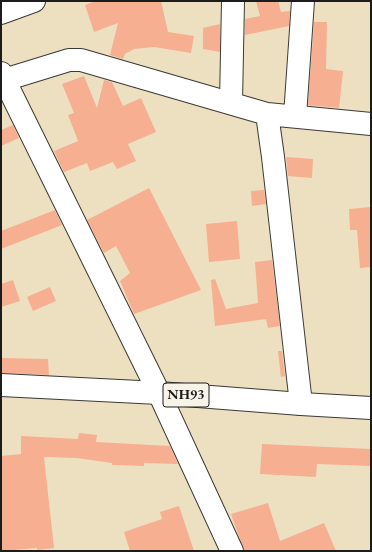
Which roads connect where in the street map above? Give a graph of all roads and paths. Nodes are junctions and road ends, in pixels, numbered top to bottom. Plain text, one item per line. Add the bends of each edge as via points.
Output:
1 (34, 1) edge
2 (233, 1) edge
3 (302, 1) edge
4 (1, 13) edge
5 (3, 76) edge
6 (231, 103) junction
7 (267, 114) junction
8 (295, 116) junction
9 (371, 124) edge
10 (1, 386) edge
11 (159, 393) junction
12 (302, 404) junction
13 (371, 408) edge
14 (232, 551) edge

1 - 4 street
2 - 6 street
3 - 8 street
5 - 6 street via 69,60 80,60
5 - 11 street
6 - 7 street
7 - 8 street
7 - 12 street
8 - 9 street
10 - 11 street, NH93
11 - 12 street, NH93
11 - 14 street
12 - 13 street, NH93

